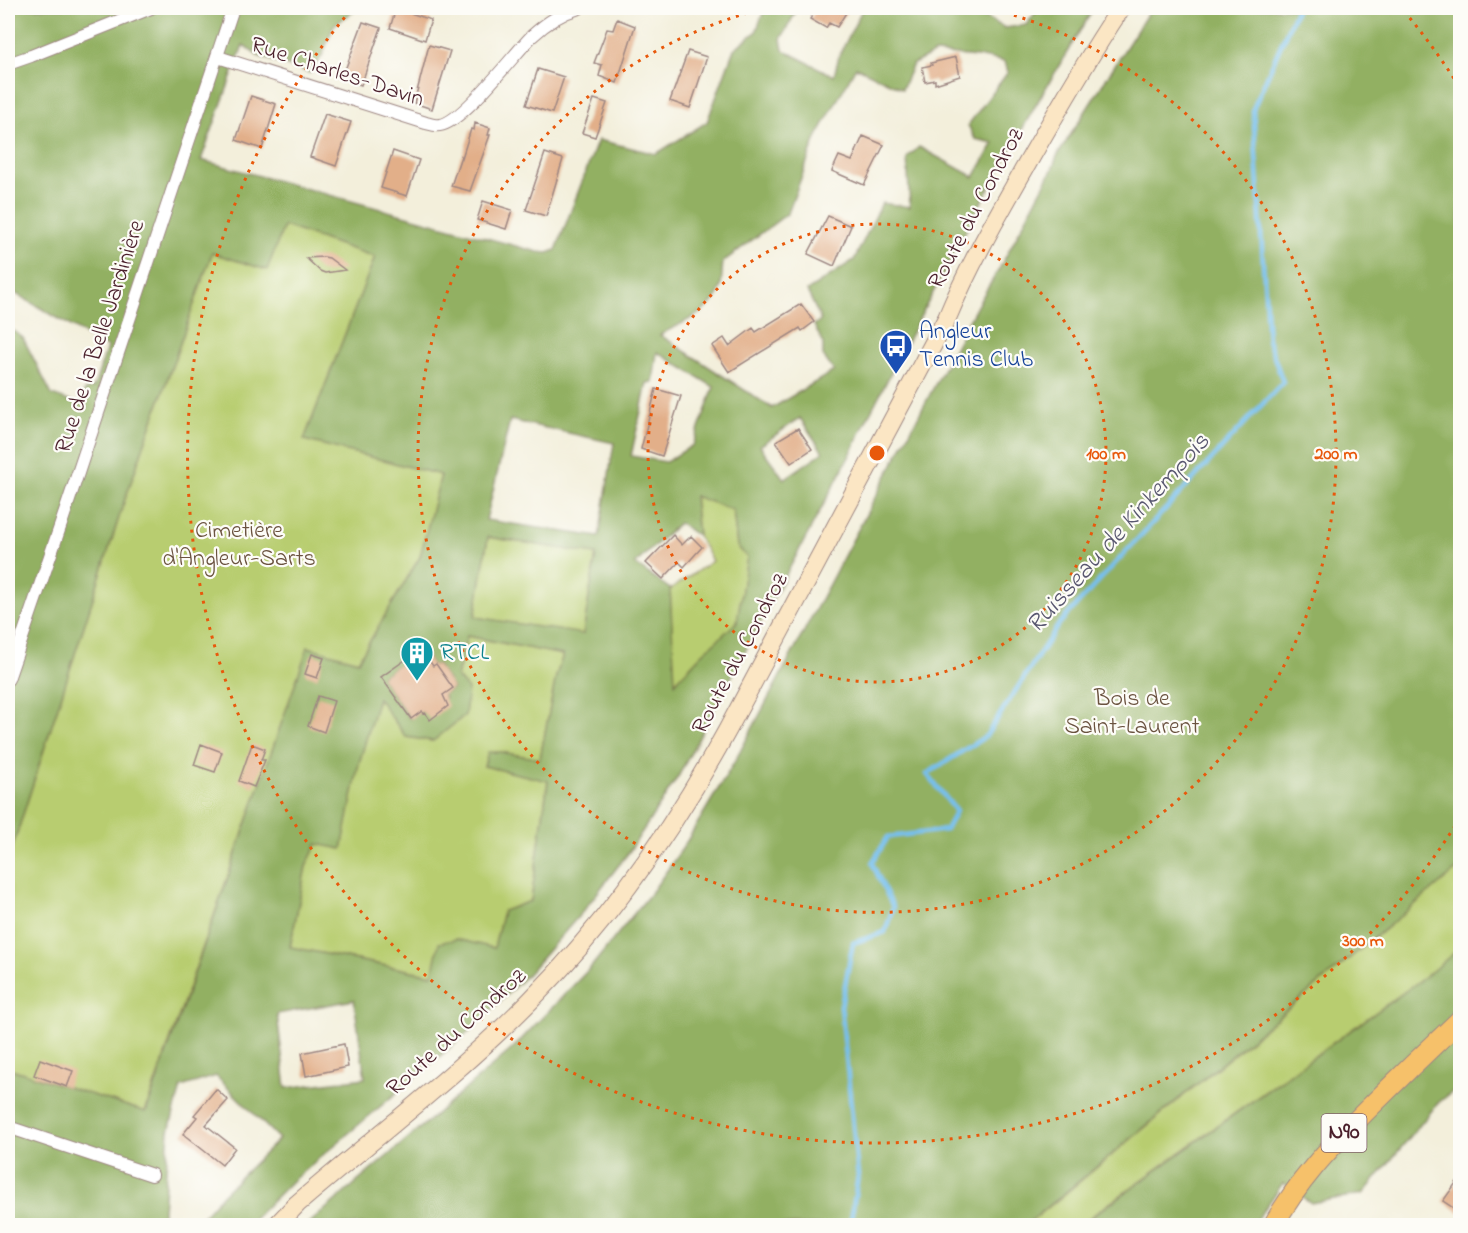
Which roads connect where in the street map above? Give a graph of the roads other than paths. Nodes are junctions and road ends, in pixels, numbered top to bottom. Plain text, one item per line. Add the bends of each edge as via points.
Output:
1 (151, 8) edge
2 (234, 8) edge
3 (579, 8) edge
4 (1121, 8) edge
5 (218, 57) junction
6 (8, 64) edge
7 (8, 679) edge
8 (1461, 1020) edge
9 (8, 1127) edge
10 (152, 1174) dead end
11 (276, 1226) edge
12 (1273, 1226) edge

1 - 6 street
2 - 5 street, Rue de la Belle Jardinière
3 - 5 street, Rue Charles-Davin via 564,13 533,35 472,102 441,126
4 - 11 main road, Route du Condroz via 1077,76 1005,203 728,729 648,860 582,945 516,1016
5 - 7 street, Rue de la Belle Jardinière
8 - 12 main road, N90 via 1410,1066 1303,1177
9 - 10 street

